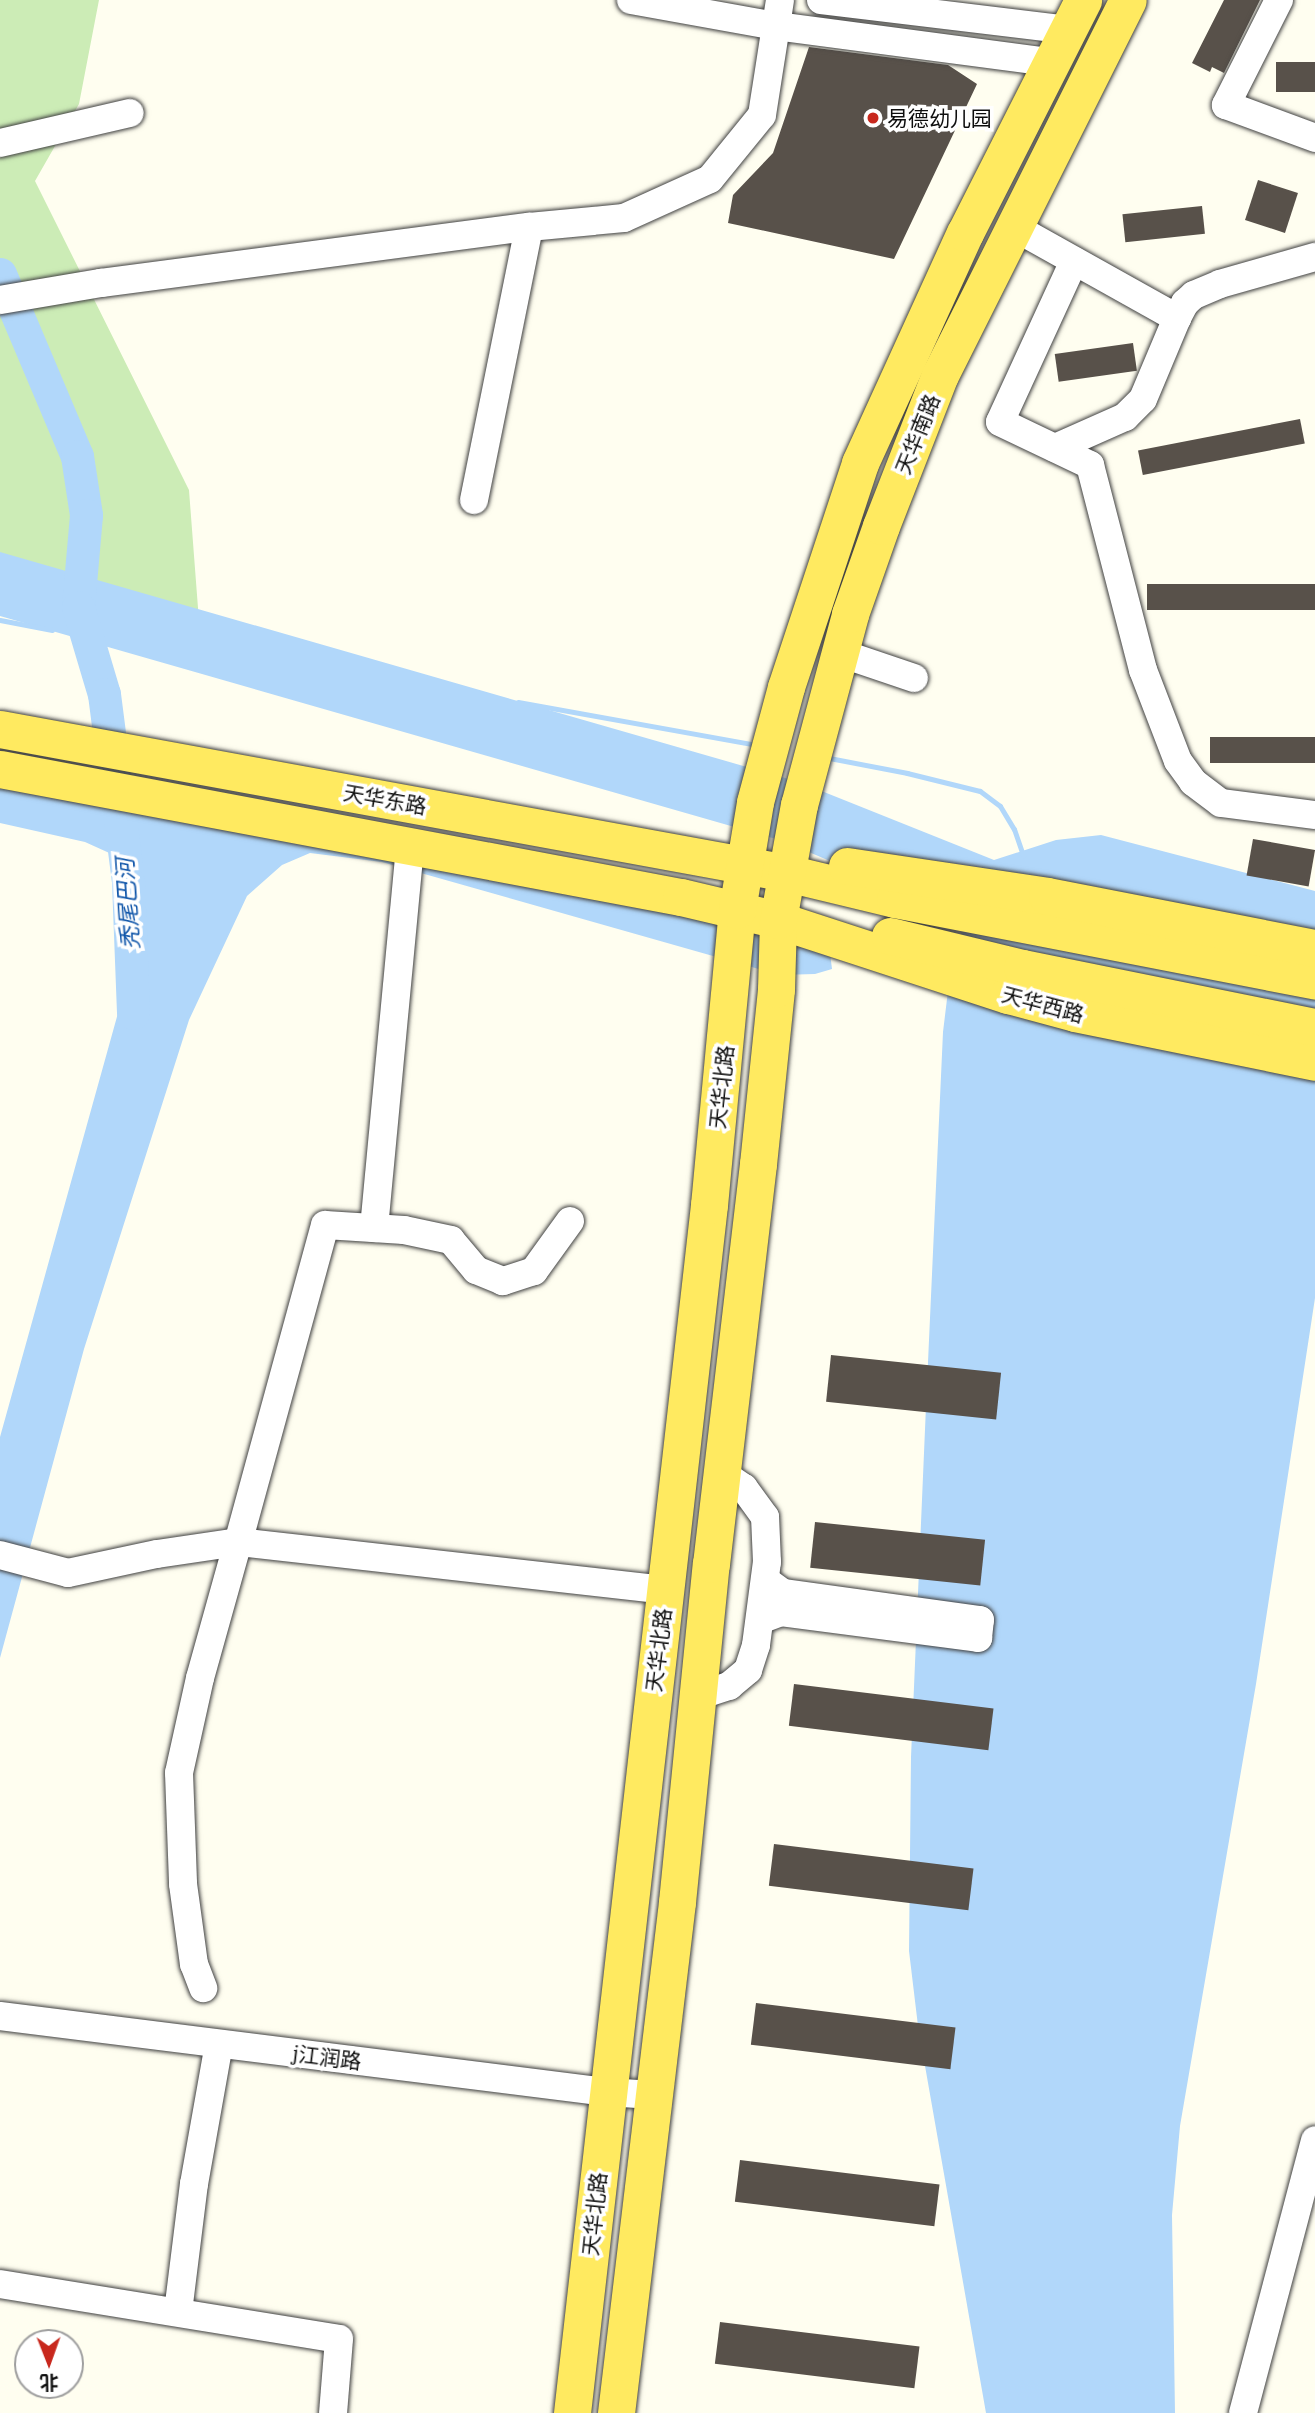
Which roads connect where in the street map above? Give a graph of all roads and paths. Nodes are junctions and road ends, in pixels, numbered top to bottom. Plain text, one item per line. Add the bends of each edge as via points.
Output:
1 (631, 0) edge
2 (821, 0) edge
3 (1128, 0) edge
4 (1279, 0) edge
5 (778, 13) edge
6 (1076, 15) edge
7 (1050, 62) junction
8 (130, 113) dead end
9 (1315, 138) edge
10 (9, 141) edge
11 (529, 227) junction
12 (1014, 227) junction
13 (1315, 257) edge
14 (1074, 261) junction
15 (0, 300) edge
16 (1177, 318) junction
17 (1055, 448) junction
18 (474, 500) dead end
19 (840, 653) junction
20 (914, 678) dead end
21 (0, 729) edge
22 (0, 769) edge
23 (1315, 815) edge
24 (410, 846) junction
25 (762, 892) junction
26 (1315, 948) edge
27 (1315, 981) edge
28 (1315, 1027) edge
29 (1315, 1062) edge
30 (570, 1221) dead end
31 (374, 1228) junction
32 (722, 1473) junction
33 (238, 1542) junction
34 (0, 1555) edge
35 (765, 1580) junction
36 (664, 1590) junction
37 (760, 1620) junction
38 (698, 1696) junction
39 (203, 1988) dead end
40 (0, 2016) edge
41 (219, 2044) junction
42 (607, 2092) junction
43 (653, 2095) junction
44 (1315, 2140) edge
45 (0, 2284) edge
46 (178, 2312) junction
47 (333, 2413) edge
48 (572, 2413) edge
49 (615, 2413) edge
50 (1243, 2413) edge

1 - 5 street
2 - 6 street
3 - 12 main road, 天华南路
4 - 9 street via 1226,105
5 - 7 street
5 - 11 street via 762,115 710,179 624,218
6 - 7 main road, 天华南路
7 - 25 main road, 天华南路 via 860,463 786,688 755,802
8 - 10 street
11 - 15 street
11 - 18 street
12 - 14 street
12 - 19 main road, 天华南路 via 940,375 881,526
13 - 16 street via 1194,295
14 - 16 street
14 - 17 street via 1000,422
16 - 17 street via 1143,398 1125,417
17 - 23 street via 1090,465 1143,670 1178,761 1193,782 1221,803
19 - 20 street
19 - 25 main road, 天华南路 via 799,805
21 - 25 main road, 天华东路 via 186,762
22 - 24 main road, 天华东路
24 - 25 main road, 天华东路
24 - 31 street
25 - 26 main road via 850,866 1047,896
25 - 27 main road via 921,904
25 - 28 main road, 天华西路 via 839,927
25 - 29 main road, 天华西路 via 1008,995 1142,1029
25 - 32 main road, 天华北路 via 776,989
25 - 36 main road, 天华北路 via 709,1205
30 - 31 street via 534,1271 503,1281 476,1270 451,1240
31 - 33 street via 325,1225
32 - 35 street via 744,1488 765,1517
32 - 38 main road, 天华北路
33 - 34 street via 68,1573
33 - 36 street
33 - 39 street via 179,1773 183,1884 194,1964
35 - 37 street
35 - 37 street via 783,1594 980,1620 978,1637 781,1612
36 - 42 main road, 天华北路
37 - 38 street via 753,1660 742,1678
38 - 43 main road, 天华北路
40 - 41 street, j江润路
41 - 42 street, j江润路
41 - 46 street via 194,2184
42 - 43 street, j江润路
42 - 48 main road, 天华北路
43 - 49 main road, 天华北路
44 - 50 street
45 - 46 street
46 - 47 street via 339,2339

